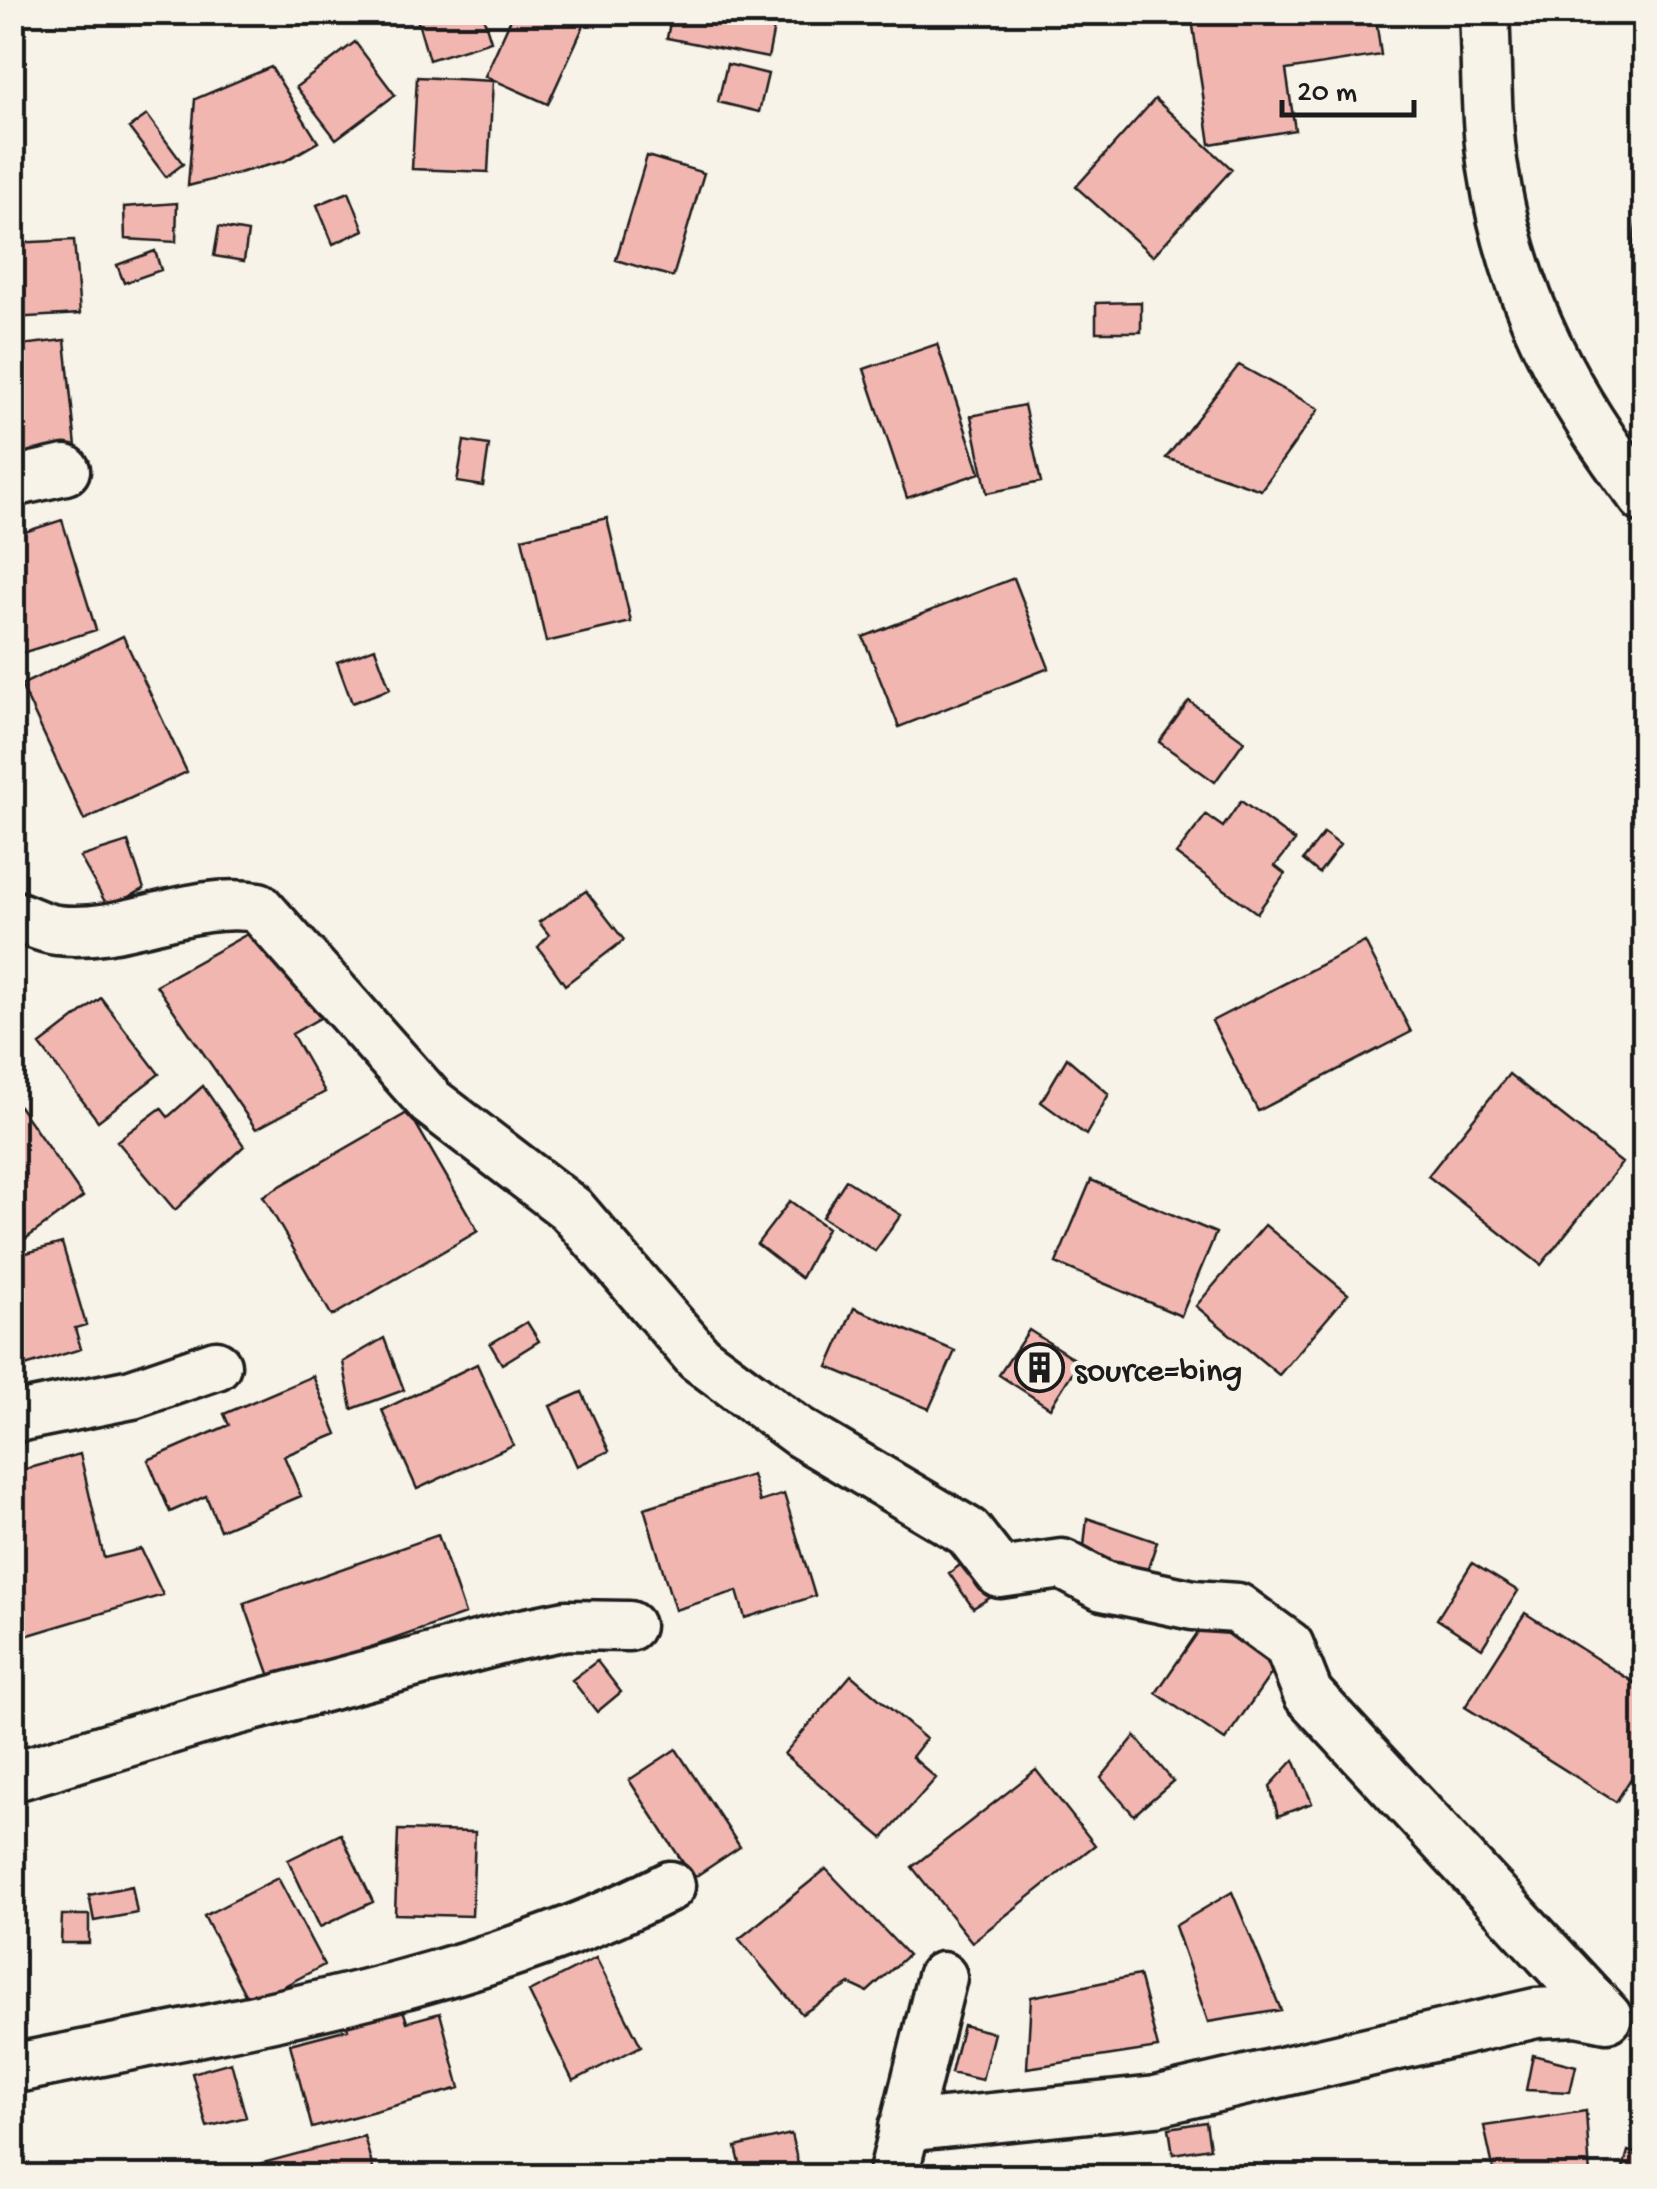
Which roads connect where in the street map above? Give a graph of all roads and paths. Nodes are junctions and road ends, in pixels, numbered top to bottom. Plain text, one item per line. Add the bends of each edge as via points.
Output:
1 (1484, 12) edge
2 (65, 470) dead end
3 (12, 482) edge
4 (1644, 498) edge
5 (12, 914) edge
6 (216, 1366) dead end
7 (12, 1418) edge
8 (628, 1626) dead end
9 (12, 1777) edge
10 (670, 1886) dead end
11 (942, 1977) dead end
12 (12, 2069) edge
13 (904, 2127) junction
14 (893, 2176) edge

1 - 4 street via 1494,173 1516,268 1556,371
2 - 3 street
5 - 13 street via 56,930 122,925 229,902 258,907 431,1102 572,1209 699,1358 799,1432 968,1532 1000,1573 1062,1564 1103,1586 1237,1608 1289,1646 1308,1694 1608,2017 1536,2013 1156,2101
6 - 7 street via 132,1394
8 - 9 street via 566,1625 518,1634
10 - 12 street via 517,1951
11 - 13 street
13 - 14 street

